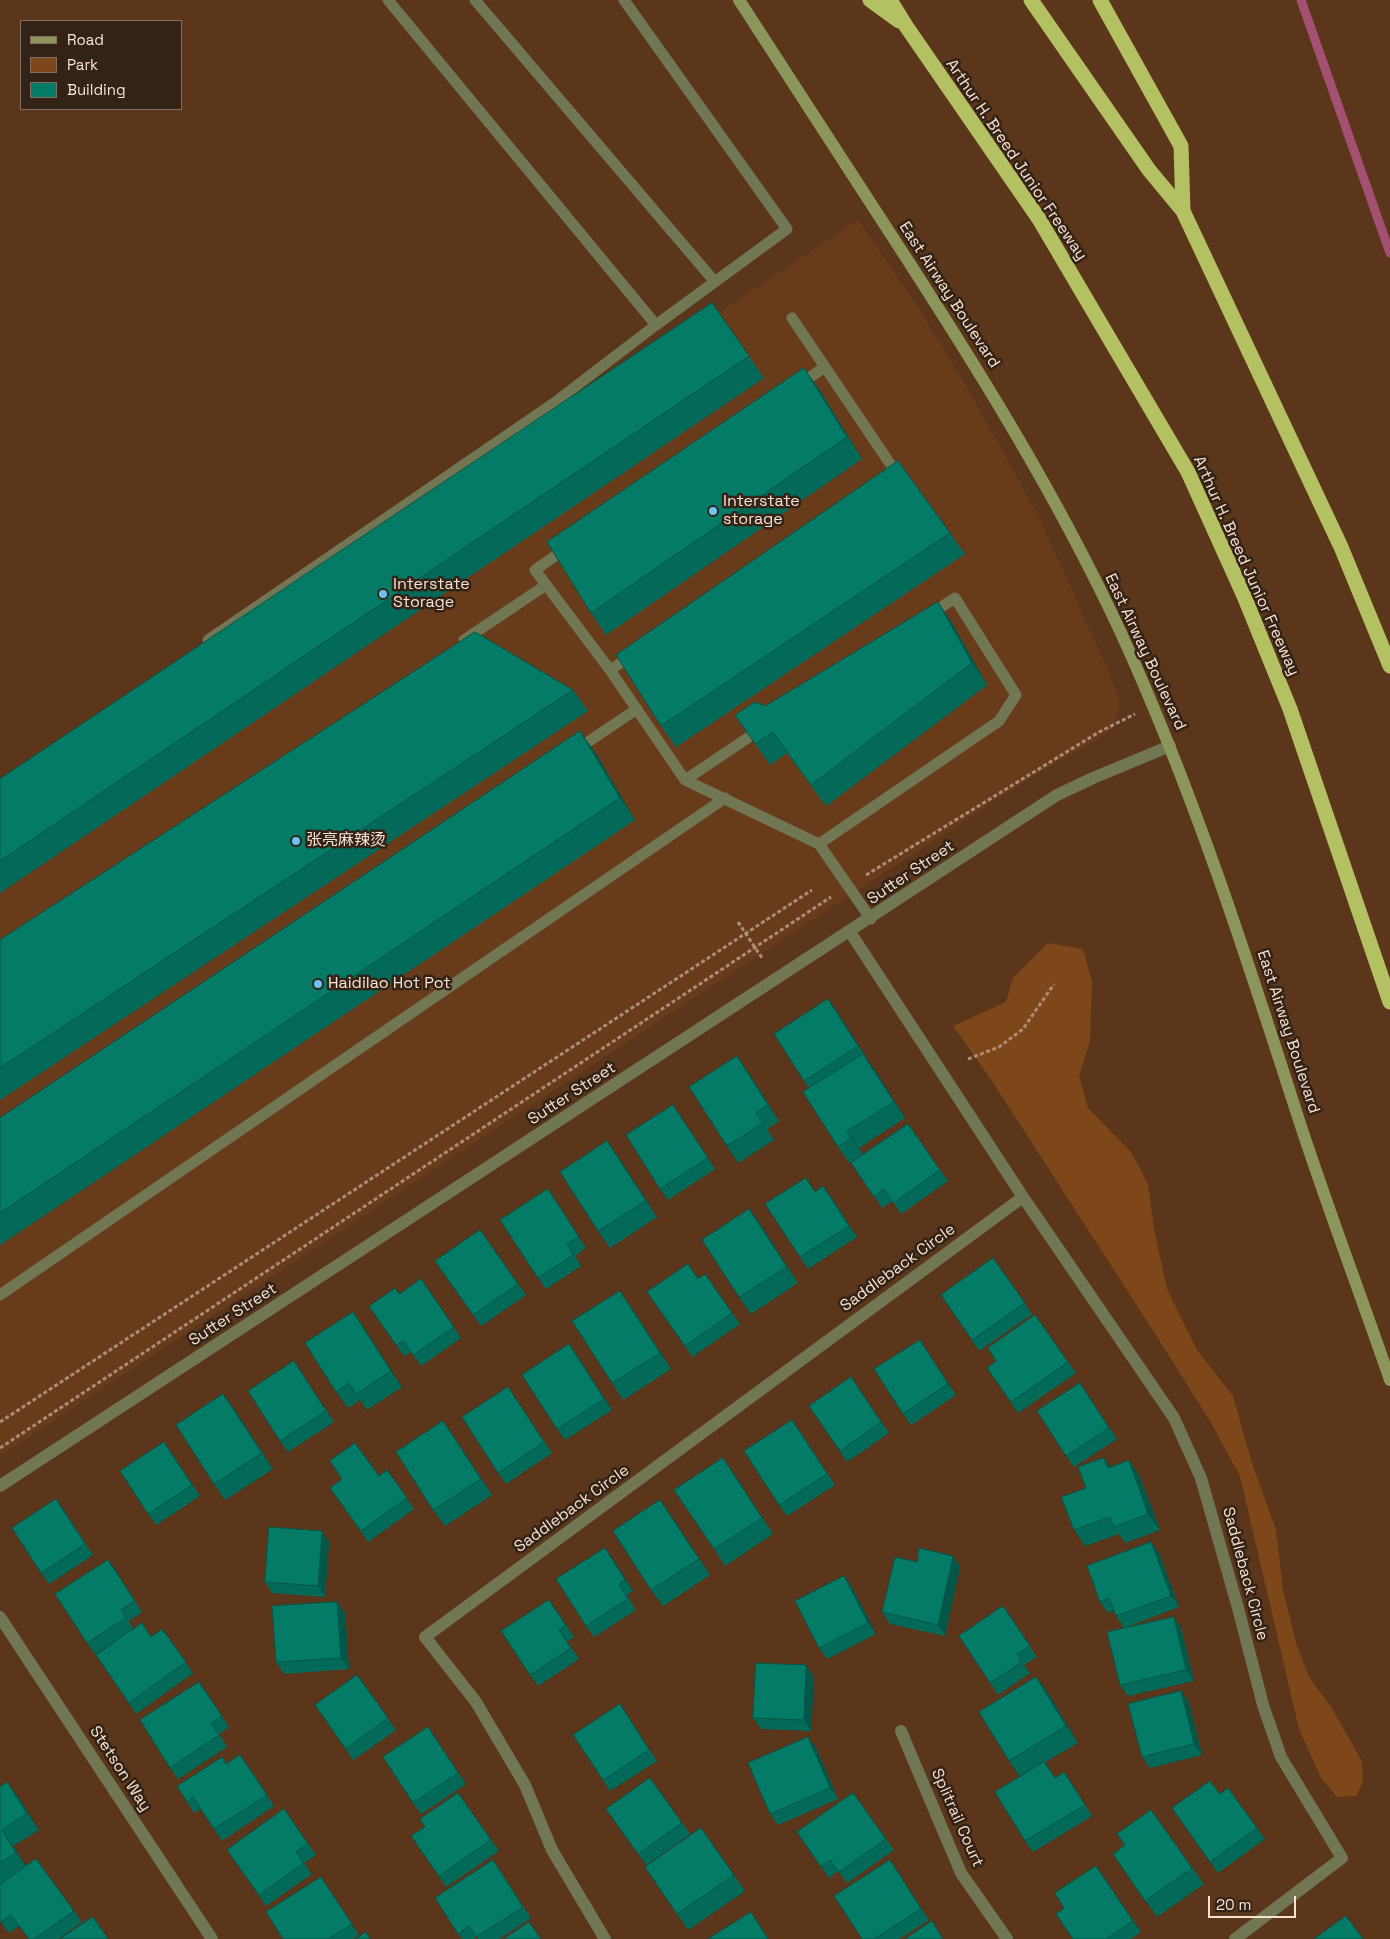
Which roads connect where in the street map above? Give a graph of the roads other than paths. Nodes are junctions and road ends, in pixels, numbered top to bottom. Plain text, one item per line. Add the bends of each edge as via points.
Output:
1 (388, 0) edge
2 (476, 0) edge
3 (624, 0) edge
4 (739, 0) edge
5 (870, 0) edge
6 (890, 0) edge
7 (1031, 0) edge
8 (1100, 0) edge
9 (906, 26) junction
10 (1183, 211) junction
11 (715, 282) junction
12 (792, 318) dead end
13 (656, 325) junction
14 (825, 367) junction
15 (793, 389) edge
16 (893, 485) edge
17 (576, 542) edge
18 (546, 585) junction
19 (922, 620) edge
20 (455, 646) edge
21 (643, 648) edge
22 (196, 649) edge
23 (1390, 666) edge
24 (610, 670) junction
25 (637, 709) junction
26 (767, 724) edge
27 (1170, 746) junction
28 (562, 759) edge
29 (685, 780) junction
30 (725, 798) junction
31 (819, 844) junction
32 (871, 919) junction
33 (850, 932) junction
34 (1390, 1002) edge
35 (1023, 1197) junction
36 (0, 1295) edge
37 (1390, 1380) edge
38 (0, 1486) edge
39 (0, 1617) edge
40 (901, 1730) dead end
41 (212, 1939) edge
42 (605, 1939) edge
43 (1008, 1939) edge
44 (1236, 1939) edge

1 - 13 lane
2 - 11 lane
3 - 11 lane via 787,229
4 - 27 main road, East Airway Boulevard via 1016,433 1070,530 1121,633
5 - 9 highway
6 - 9 highway, Arthur H. Breed Junior Freeway
7 - 10 highway via 1149,170
8 - 10 highway via 1180,146
9 - 34 highway, Arthur H. Breed Junior Freeway via 1039,219 1188,472 1290,708
10 - 23 highway via 1341,547
11 - 13 lane
12 - 14 lane
13 - 22 lane via 554,403
14 - 15 lane
14 - 16 lane via 901,480
17 - 18 lane via 535,570
18 - 20 lane
18 - 24 lane
19 - 31 lane via 955,598 1016,695 1000,721
21 - 24 lane
24 - 25 lane
25 - 28 lane
25 - 29 lane
26 - 29 lane
27 - 32 street, Sutter Street via 1057,795
27 - 37 main road, East Airway Boulevard via 1226,898 1297,1115
29 - 30 lane
30 - 31 lane
30 - 36 lane
31 - 32 lane
32 - 33 street, Sutter Street
33 - 35 street, Saddleback Circle
33 - 38 street, Sutter Street
35 - 42 street, Saddleback Circle via 425,1637 476,1702 525,1785 552,1850
35 - 44 street, Saddleback Circle via 1174,1418 1201,1478 1263,1705 1281,1757 1342,1858
39 - 41 street, Stetson Way
40 - 43 street, Splitrail Court via 961,1873

